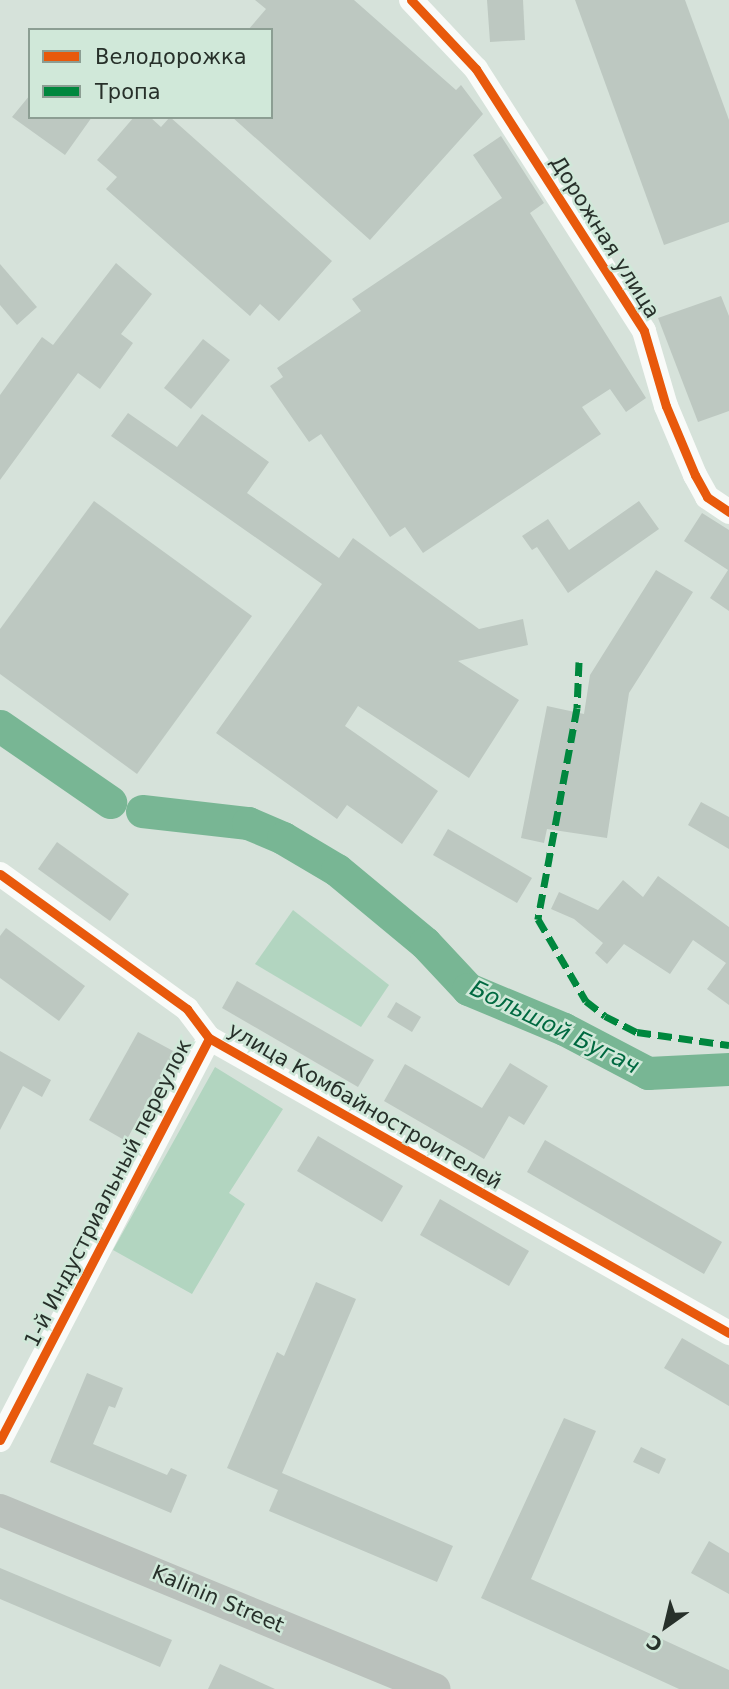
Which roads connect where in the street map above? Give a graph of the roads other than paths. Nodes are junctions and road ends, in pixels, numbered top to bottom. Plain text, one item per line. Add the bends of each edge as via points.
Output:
1 (411, 0) edge
2 (729, 512) edge
3 (2, 881) edge
4 (209, 1038) junction
5 (729, 1333) edge
6 (0, 1440) edge
7 (0, 1510) edge
8 (435, 1689) edge

1 - 2 street, Дорожная улица via 475,69 645,331 666,406 695,475 707,497
3 - 4 street, улица Комбайностроителей via 187,1009
4 - 5 street, улица Комбайностроителей
4 - 6 street, 1-й Индустриальный переулок
7 - 8 main road, Kalinin Street

